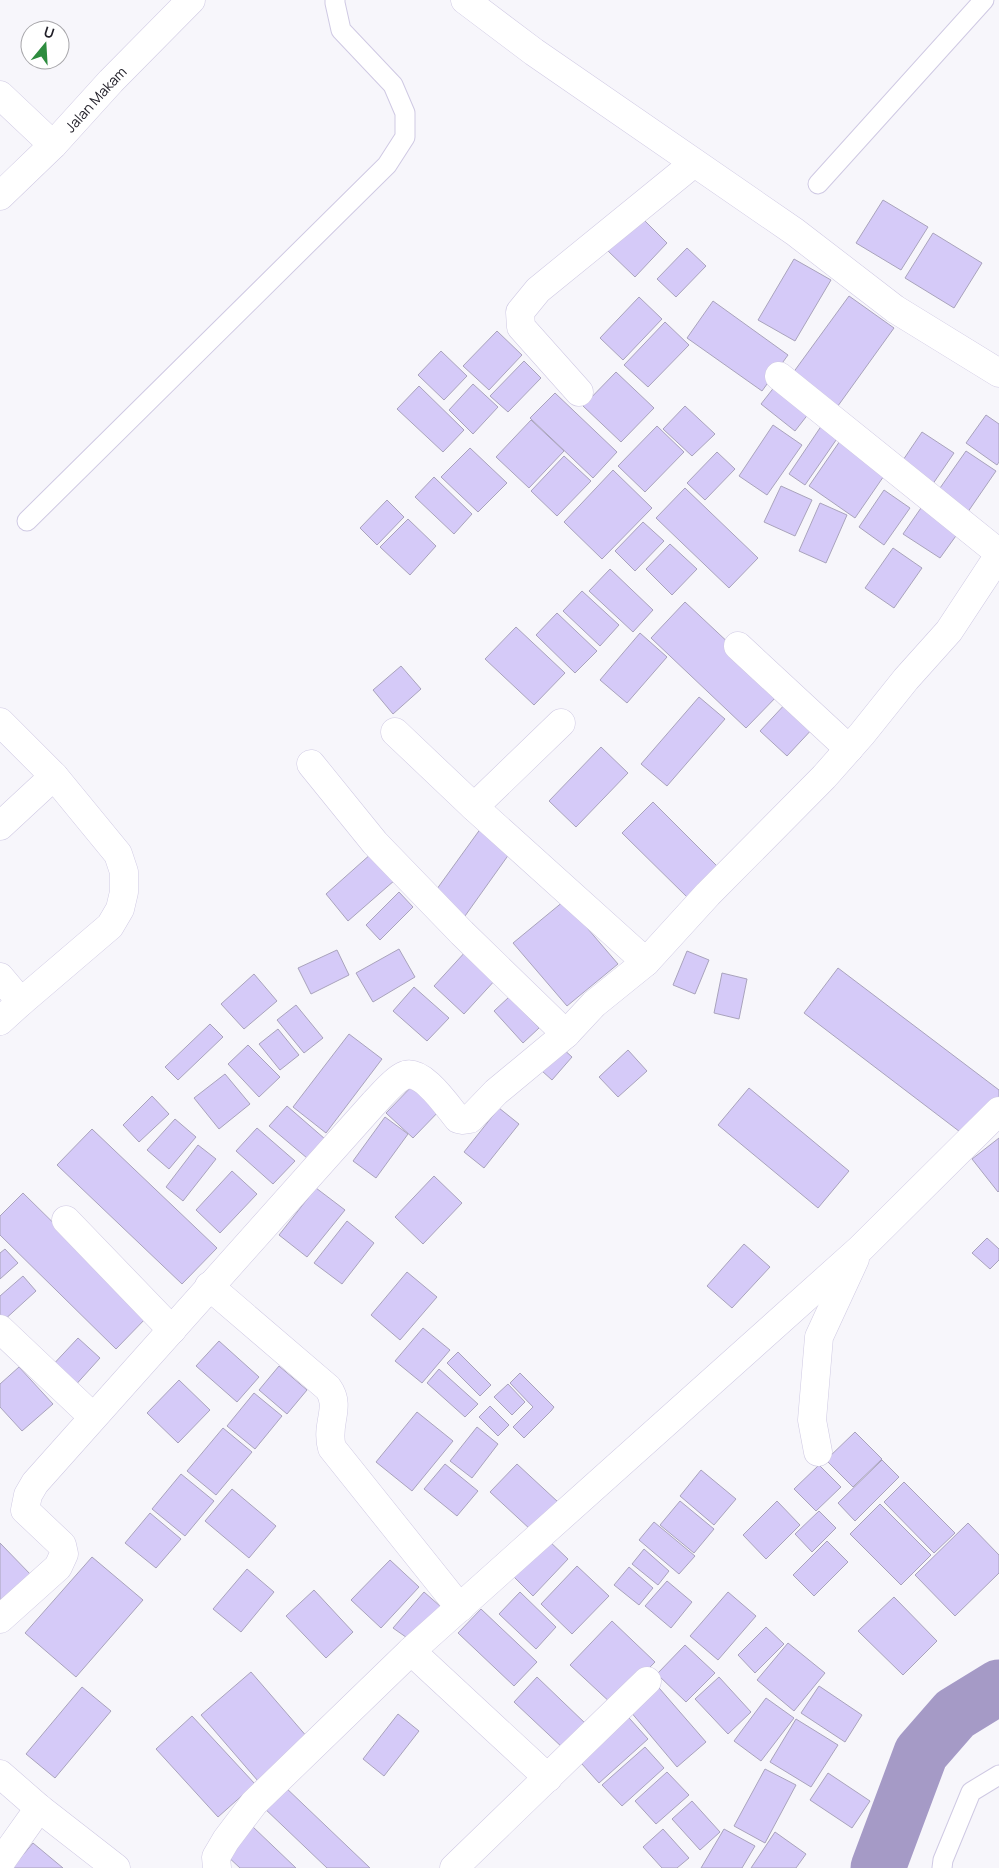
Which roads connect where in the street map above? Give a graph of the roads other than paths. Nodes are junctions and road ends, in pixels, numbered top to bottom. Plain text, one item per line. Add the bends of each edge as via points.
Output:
1 (191, 0) edge
2 (335, 0) edge
3 (465, 0) edge
4 (984, 0) edge
5 (0, 95) edge
6 (53, 144) junction
7 (694, 163) junction
8 (818, 184) dead end
9 (0, 196) edge
10 (999, 373) edge
11 (778, 376) dead end
12 (579, 392) dead end
13 (27, 521) dead end
14 (999, 554) edge
15 (738, 646) dead end
16 (0, 722) edge
17 (561, 722) dead end
18 (395, 732) dead end
19 (849, 749) junction
20 (312, 764) dead end
21 (54, 776) junction
22 (474, 807) junction
23 (0, 826) edge
24 (646, 962) junction
25 (0, 977) edge
26 (21, 1002) junction
27 (0, 1022) edge
28 (566, 1034) junction
29 (999, 1111) edge
30 (66, 1220) dead end
31 (860, 1249) junction
32 (209, 1286) junction
33 (0, 1329) edge
34 (172, 1330) junction
35 (93, 1417) junction
36 (818, 1452) dead end
37 (460, 1608) junction
38 (0, 1619) edge
39 (411, 1651) junction
40 (647, 1681) dead end
41 (0, 1774) edge
42 (999, 1775) edge
43 (548, 1778) junction
44 (39, 1808) junction
45 (0, 1863) edge
46 (116, 1868) edge
47 (217, 1868) edge
48 (454, 1868) edge
49 (942, 1868) edge

1 - 6 street, Jalan Makam
2 - 13 lane via 341,30 393,85 405,113 405,137 387,165
3 - 7 street
4 - 8 lane
5 - 6 street
6 - 9 street, Jalan Makam
7 - 10 street via 795,232 894,309
7 - 12 street via 538,290 520,312 521,327
11 - 14 street
14 - 19 street via 949,631
15 - 19 street
16 - 21 street
17 - 22 street
18 - 22 street
19 - 24 street
20 - 28 street via 375,843
21 - 23 street
21 - 26 street via 118,854 124,872 124,892 120,909 110,926
22 - 24 street
24 - 28 street via 594,1004
25 - 26 street
26 - 27 street
28 - 32 street via 496,1092 470,1119 458,1119 423,1079 413,1074 403,1076 374,1102
29 - 31 street
30 - 34 street
31 - 36 street via 819,1338 812,1420
31 - 37 street
32 - 34 street
32 - 37 street via 328,1388 335,1405 329,1437 332,1448
33 - 35 street
34 - 35 street
35 - 38 street via 28,1494 25,1510 62,1545 62,1561
37 - 39 street
39 - 43 street
39 - 47 street via 254,1803 216,1857
40 - 43 street
41 - 44 street
42 - 49 lane via 971,1792
43 - 48 street
44 - 45 street
44 - 46 street

